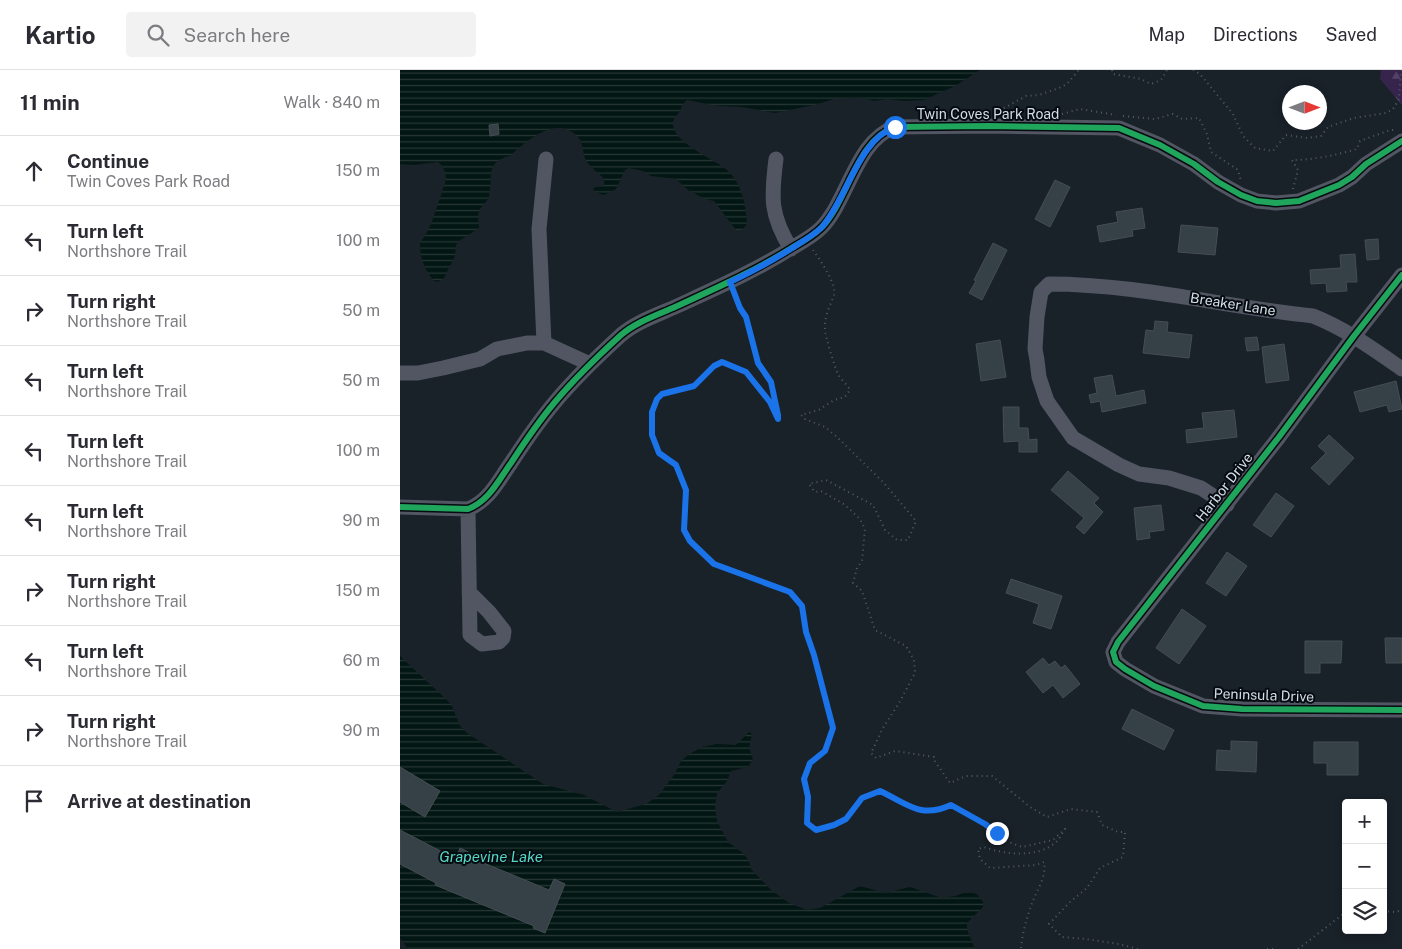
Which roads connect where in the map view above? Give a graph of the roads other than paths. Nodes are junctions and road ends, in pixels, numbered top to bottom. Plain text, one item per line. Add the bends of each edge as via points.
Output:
1 (1402, 141) edge
2 (546, 159) dead end
3 (776, 159) dead end
4 (791, 249) junction
5 (1402, 275) edge
6 (1354, 336) junction
7 (544, 342) junction
8 (590, 364) junction
9 (1402, 369) edge
10 (400, 373) edge
11 (1227, 505) junction
12 (400, 507) edge
13 (468, 509) junction
14 (469, 592) dead end
15 (1113, 652) joint
16 (1402, 710) edge

1 - 4 street, Twin Coves Park Road via 1339,185 1300,201 1276,203 1241,195 1185,159 1119,128 895,127 877,137 821,228
2 - 7 street via 539,229
3 - 4 street via 773,209 780,232
4 - 8 street, Twin Coves Park Road via 624,333
5 - 6 street, Harbor Drive
6 - 9 street, Breaker Lane
6 - 11 street, Harbor Drive
6 - 11 street, Breaker Lane via 1313,316 1140,290 1087,284 1049,284 1041,292 1035,349 1040,377 1047,401 1073,438 1139,474 1169,478 1200,488
7 - 8 street
7 - 10 street via 497,349 480,359 442,368
8 - 13 street, Twin Coves Park Road via 554,402 496,487 478,505
11 - 15 street, Harbor Drive
12 - 13 street
13 - 14 street
15 - 16 street, Peninsula Drive via 1116,662 1125,669 1154,686 1203,706

